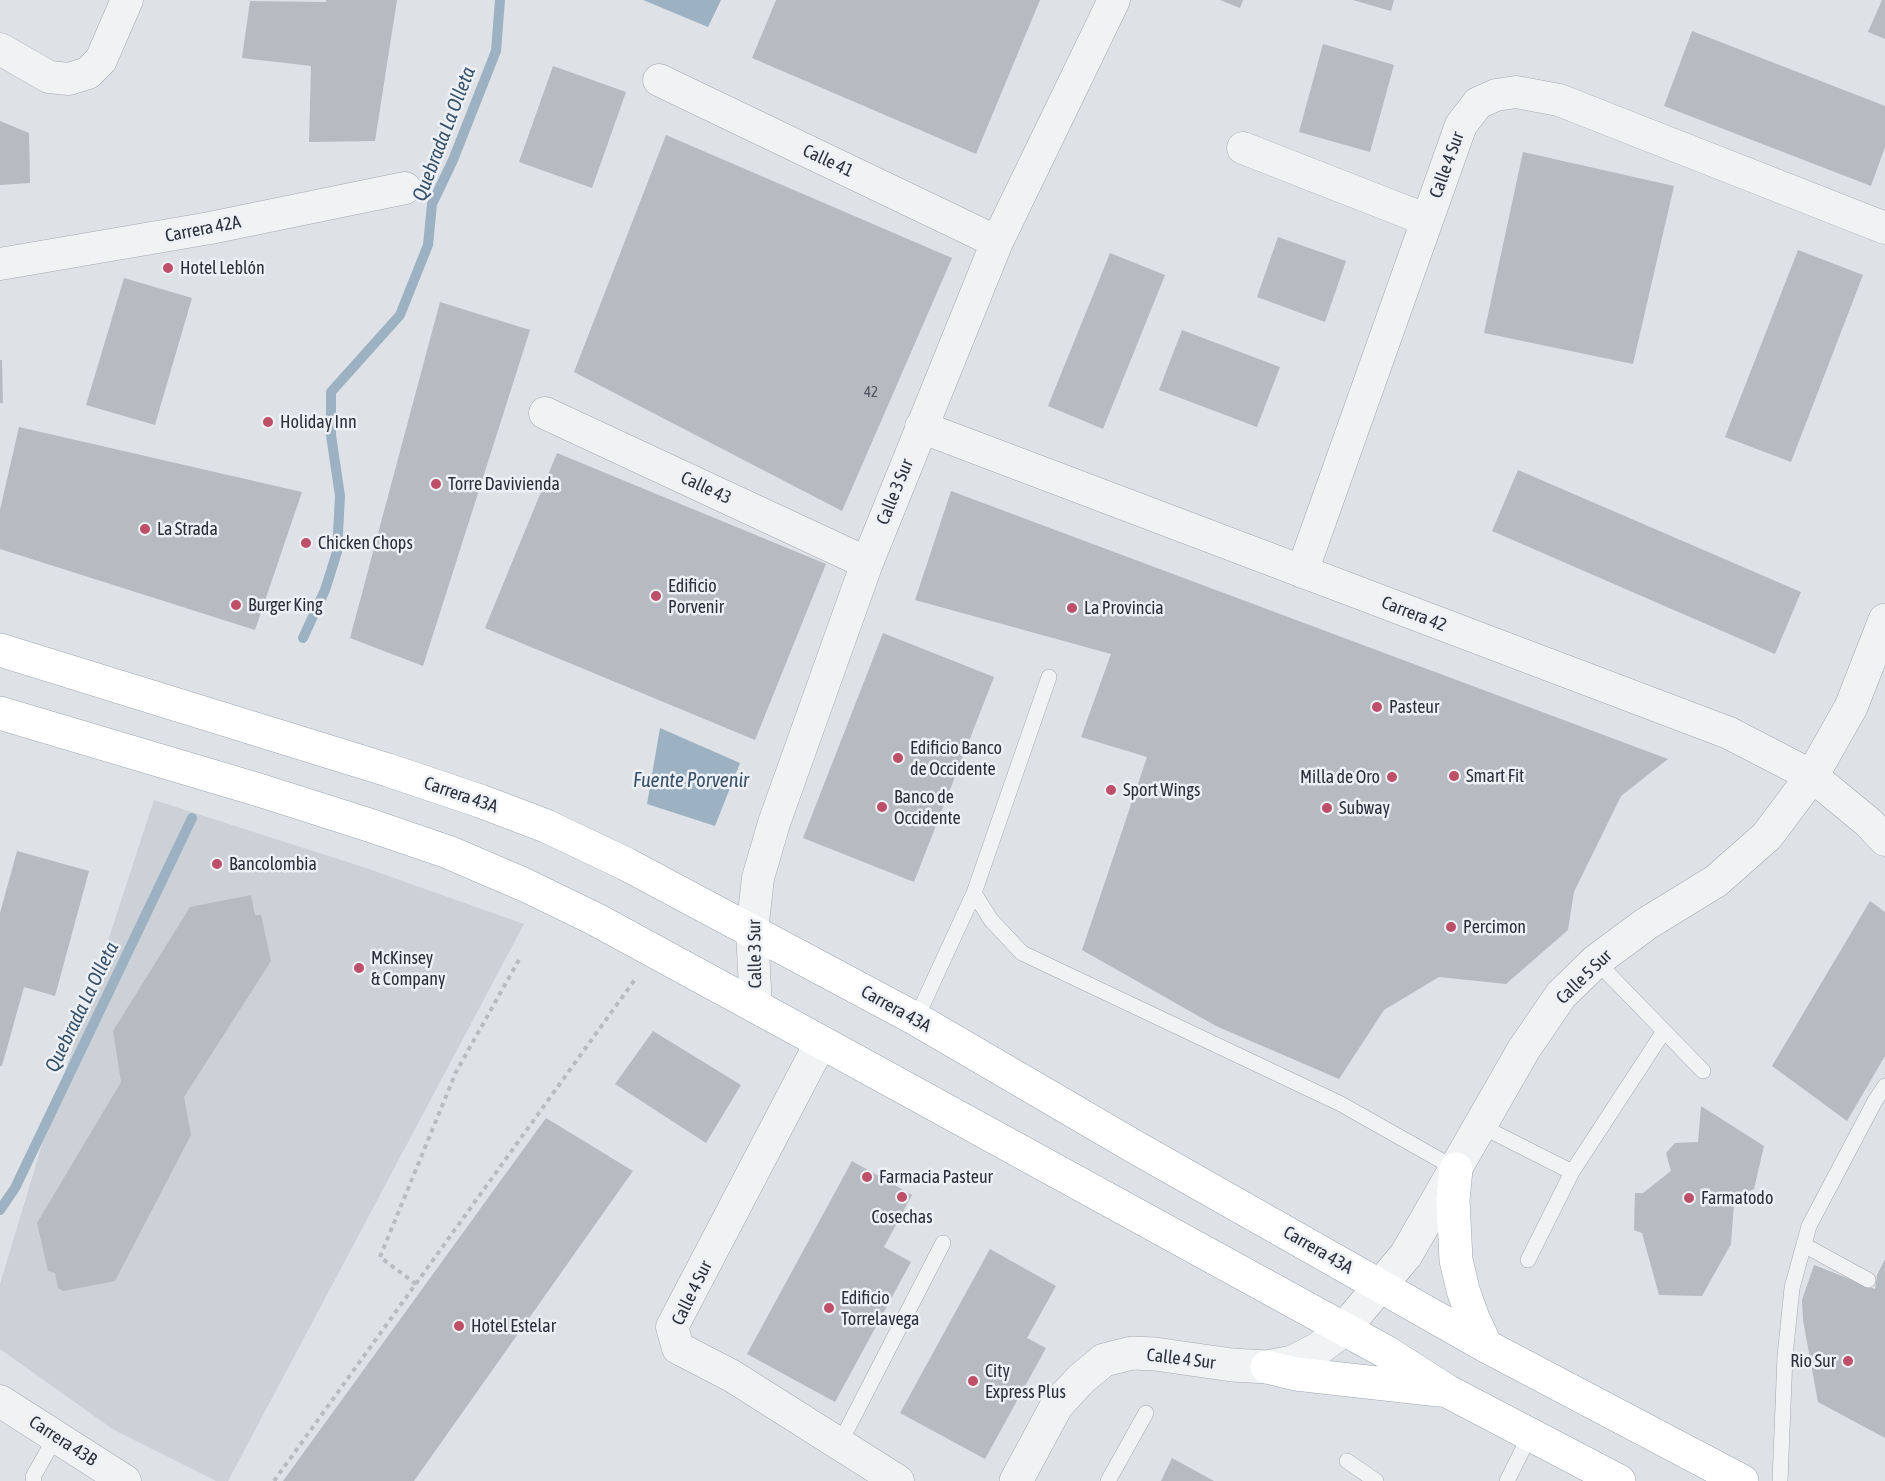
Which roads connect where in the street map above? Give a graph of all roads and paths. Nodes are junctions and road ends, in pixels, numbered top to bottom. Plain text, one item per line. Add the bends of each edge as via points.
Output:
1 (127, 0) edge
2 (1114, 0) edge
3 (0, 49) edge
4 (658, 81) dead end
5 (1243, 148) dead end
6 (405, 188) dead end
7 (1427, 220) junction
8 (1885, 228) edge
9 (997, 242) junction
10 (0, 264) edge
11 (544, 413) dead end
12 (921, 427) junction
13 (867, 563) junction
14 (1302, 572) junction
15 (1885, 620) edge
16 (0, 650) edge
17 (1049, 677) dead end
18 (0, 713) edge
19 (1812, 776) junction
20 (1885, 840) edge
21 (974, 893) junction
22 (752, 931) junction
23 (520, 958) dead end
24 (1596, 961) junction
25 (637, 977) dead end
26 (756, 1007) junction
27 (916, 1019) junction
28 (1664, 1030) junction
29 (821, 1042) junction
30 (1703, 1071) dead end
31 (1885, 1086) edge
32 (1481, 1126) junction
33 (1456, 1169) junction
34 (1572, 1173) junction
35 (943, 1243) dead end
36 (1804, 1245) junction
37 (1528, 1260) dead end
38 (1868, 1280) dead end
39 (416, 1284) junction
40 (1382, 1287) junction
41 (1343, 1330) junction
42 (1486, 1346) junction
43 (1267, 1367) junction
44 (1447, 1390) junction
45 (0, 1401) edge
46 (1146, 1413) dead end
47 (1530, 1435) junction
48 (56, 1436) junction
49 (840, 1443) junction
50 (1347, 1461) dead end
51 (1584, 1473) edge
52 (34, 1481) edge
53 (125, 1481) edge
54 (274, 1481) edge
55 (898, 1481) edge
56 (1016, 1481) edge
57 (1108, 1481) edge
58 (1376, 1481) edge
59 (1507, 1481) edge
60 (1619, 1481) edge
61 (1742, 1481) edge
62 (1780, 1481) edge

1 - 3 street via 101,60 88,73 69,79 49,78
2 - 9 street, Calle 3 Sur
4 - 9 street, Calle 41
5 - 7 street
6 - 10 street, Carrera 42A via 210,228
7 - 8 street, Calle 4 Sur via 1461,125 1478,103 1516,92 1559,100
7 - 14 street, Calle 4 Sur
9 - 12 street, Calle 3 Sur
11 - 13 street, Calle 43
12 - 13 street, Calle 3 Sur
12 - 14 street, Carrera 42
13 - 22 street, Calle 3 Sur via 774,823 758,878
14 - 19 street, Carrera 42 via 1729,733
15 - 19 street, Calle 5 Sur via 1851,707
16 - 22 main road, Carrera 43A via 480,801 546,826 626,864
17 - 21 lane
18 - 26 main road via 259,790 448,852 595,918
19 - 20 street, Carrera 42
19 - 24 street, Calle 5 Sur via 1767,836 1716,881 1646,924
21 - 27 lane
21 - 33 lane via 991,920 1022,952 1341,1104
22 - 26 street, Calle 3 Sur
22 - 27 main road, Carrera 43A
23 - 39 path via 456,1071 380,1257
24 - 28 lane
24 - 32 street, Calle 5 Sur via 1561,995 1524,1049
25 - 39 path
26 - 29 main road
27 - 40 main road, Carrera 43A
28 - 30 lane
28 - 34 lane
29 - 41 main road
29 - 49 street, Calle 4 Sur via 672,1327 675,1352 732,1376
31 - 36 lane via 1809,1226
32 - 33 street, Calle 5 Sur
32 - 34 lane
33 - 40 street, Calle 5 Sur via 1406,1256
33 - 42 main road via 1456,1260 1466,1299
34 - 37 lane
35 - 49 lane
36 - 38 lane
36 - 62 lane via 1792,1288 1785,1356
39 - 54 path
40 - 41 street, Calle 5 Sur
40 - 42 main road, Carrera 43A
41 - 43 street, Calle 5 Sur via 1293,1362
41 - 44 main road
42 - 61 main road, Carrera 43A
43 - 44 main road via 1296,1374
43 - 56 street, Calle 4 Sur via 1155,1354 1131,1353 1104,1360 1057,1405
44 - 47 main road
45 - 48 street, Carrera 43B
46 - 57 lane
47 - 51 main road
47 - 59 lane
48 - 52 lane
48 - 53 street, Carrera 43B
49 - 55 street, Calle 4 Sur
50 - 58 lane
51 - 60 main road

